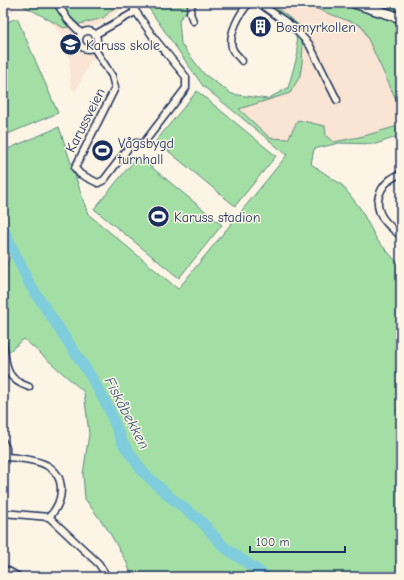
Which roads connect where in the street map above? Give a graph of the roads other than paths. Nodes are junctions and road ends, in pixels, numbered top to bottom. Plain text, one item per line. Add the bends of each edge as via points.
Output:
1 (57, 3) edge
2 (130, 3) edge
3 (192, 3) edge
4 (249, 3) edge
5 (259, 3) edge
6 (354, 3) edge
7 (135, 12) junction
8 (401, 18) edge
9 (193, 21) dead end
10 (81, 33) junction
11 (96, 34) junction
12 (94, 48) junction
13 (242, 61) dead end
14 (337, 100) dead end
15 (401, 174) edge
16 (401, 236) edge
17 (3, 342) edge
18 (29, 387) dead end
19 (3, 442) edge
20 (4, 457) edge
21 (3, 513) edge
22 (50, 517) junction
23 (3, 568) edge
24 (18, 577) edge
25 (107, 577) edge

1 - 10 street via 68,20
2 - 7 street, Karussveien
3 - 9 street via 190,13
4 - 13 street via 237,23 231,42 232,49
5 - 14 street via 293,27 309,44
6 - 8 street
7 - 11 street
7 - 12 street, Karussveien via 186,78 186,88 143,144 136,143 129,147 104,180 98,183 80,174 75,168 115,88 112,76
10 - 11 street via 90,31
10 - 12 street via 80,45 88,50
11 - 12 street via 98,40
15 - 16 street via 385,184 378,200 382,218
17 - 18 street via 8,373 18,383
19 - 20 street via 6,448
20 - 22 street via 45,464 56,474 62,488 62,496
21 - 22 street
22 - 25 street via 99,564
23 - 24 street

